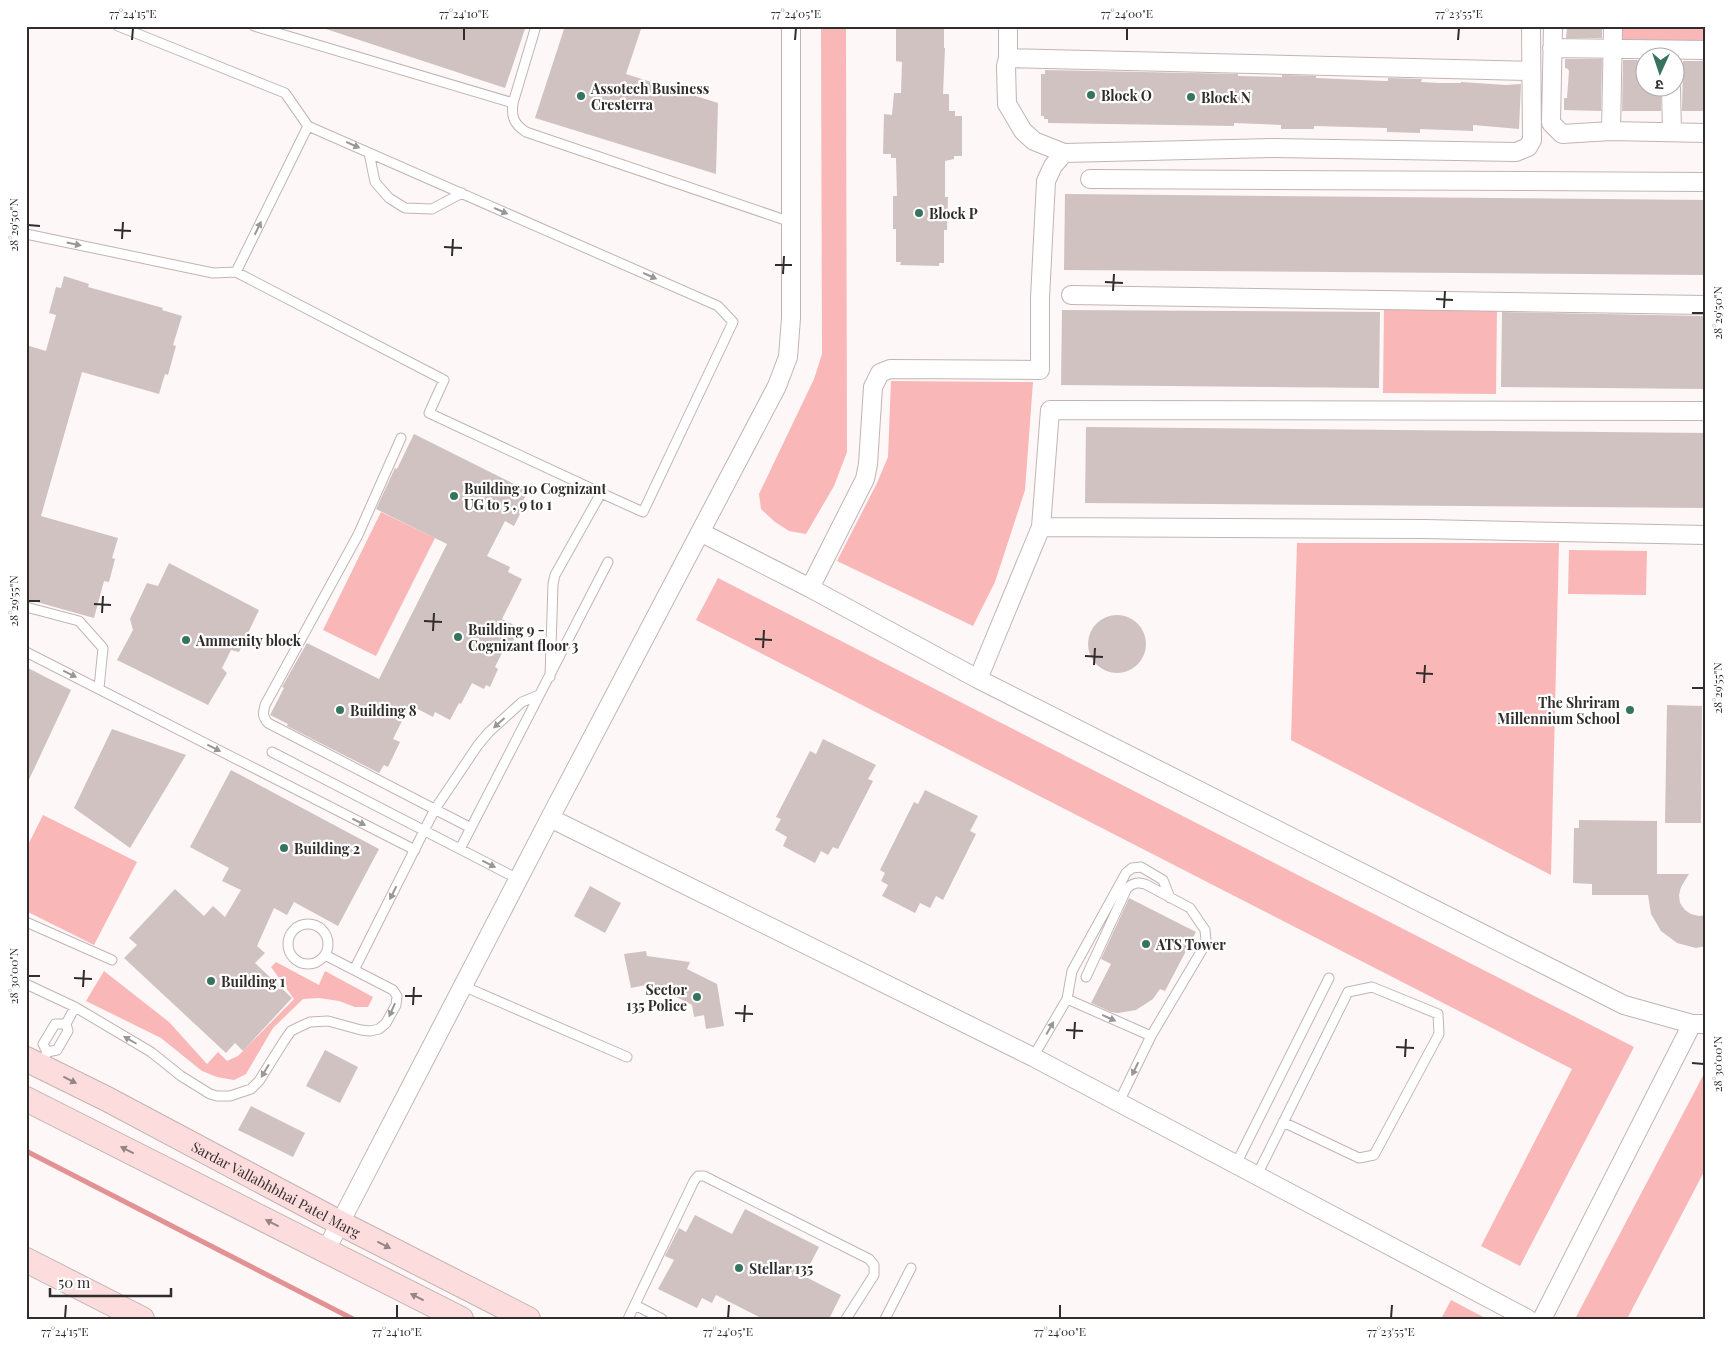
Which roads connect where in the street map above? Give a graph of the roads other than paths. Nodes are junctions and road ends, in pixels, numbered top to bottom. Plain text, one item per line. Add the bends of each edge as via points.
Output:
1 (118, 26) edge
2 (254, 26) edge
3 (536, 26) edge
4 (791, 26) edge
5 (1008, 26) edge
6 (1531, 26) edge
7 (1553, 26) edge
8 (1613, 26) edge
9 (1552, 48) junction
10 (1612, 48) junction
11 (1634, 50) edge
12 (1706, 50) edge
13 (1684, 52) edge
14 (1008, 58) junction
15 (1530, 71) junction
16 (1671, 98) edge
17 (513, 103) junction
18 (308, 126) junction
19 (1611, 131) junction
20 (1672, 132) junction
21 (1706, 132) edge
22 (369, 153) junction
23 (1064, 153) junction
24 (1090, 179) dead end
25 (1706, 182) edge
26 (462, 193) junction
27 (791, 222) junction
28 (26, 234) edge
29 (236, 272) junction
30 (1071, 296) dead end
31 (1706, 305) edge
32 (1706, 411) edge
33 (401, 438) dead end
34 (601, 493) junction
35 (1041, 527) junction
36 (700, 532) junction
37 (1706, 535) edge
38 (608, 562) dead end
39 (810, 588) junction
40 (26, 607) edge
41 (26, 652) edge
42 (550, 677) junction
43 (978, 679) junction
44 (99, 688) junction
45 (539, 695) junction
46 (272, 752) dead end
47 (435, 809) junction
48 (550, 818) junction
49 (470, 828) junction
50 (424, 831) junction
51 (460, 849) junction
52 (414, 850) junction
53 (518, 879) junction
54 (1170, 899) junction
55 (26, 922) edge
56 (326, 955) junction
57 (112, 960) dead end
58 (354, 970) junction
59 (1086, 977) dead end
60 (1329, 978) dead end
61 (26, 984) edge
62 (463, 986) junction
63 (1067, 999) junction
64 (74, 1007) junction
65 (66, 1024) junction
66 (1699, 1024) edge
67 (1151, 1036) junction
68 (1033, 1056) junction
69 (628, 1057) dead end
70 (38, 1059) edge
71 (26, 1099) edge
72 (1119, 1102) junction
73 (1283, 1122) junction
74 (1236, 1164) junction
75 (1257, 1175) junction
76 (340, 1223) junction
77 (326, 1250) junction
78 (26, 1260) edge
79 (911, 1268) dead end
80 (635, 1305) junction
81 (142, 1319) edge
82 (461, 1319) edge
83 (528, 1319) edge
84 (628, 1319) edge
85 (662, 1319) edge
86 (846, 1319) edge
87 (885, 1319) edge
88 (1528, 1319) edge
89 (1542, 1319) edge

1 - 18 lane via 285,94
2 - 17 lane
3 - 17 lane
4 - 27 street
5 - 14 street
6 - 15 street
7 - 9 street
8 - 10 street
9 - 10 street
9 - 19 street via 1551,123 1562,134
10 - 11 street
10 - 19 street
12 - 13 street
14 - 15 street
14 - 23 street via 1007,104 1034,141
15 - 23 street via 1532,140 1516,152 1274,148
16 - 20 street
17 - 27 lane via 513,120 526,132
18 -> 22 lane
29 -> 18 lane
19 - 20 street
20 - 21 street
22 - 26 lane
22 - 26 lane via 375,182 388,198 405,208 432,209
23 - 39 street via 1046,181 1040,370 890,369 880,373 873,387 865,479
24 - 25 street
26 -> 34 lane via 718,306 733,322 643,512
27 - 36 street via 788,356 777,386
28 -> 29 lane via 212,273
29 - 34 lane via 444,380 429,413
30 - 31 street
32 - 35 street via 1050,410
33 - 47 lane via 358,535 263,712 268,722
34 - 42 lane via 555,575
35 - 37 street
35 - 43 street
36 - 39 street
36 - 48 street
38 - 42 lane
39 - 43 street
40 - 44 lane via 79,621 103,648
41 -> 44 lane
42 - 45 lane
43 - 66 street via 1624,1005
44 -> 52 lane
45 -> 47 lane via 522,702 489,732
45 - 49 lane
46 - 50 lane
47 - 49 lane
47 - 50 lane
48 - 53 street
48 - 68 street
49 - 51 lane
50 - 51 lane
50 - 52 lane
51 -> 53 lane
52 -> 58 lane
53 - 62 street
54 - 59 lane via 1139,882 1127,888
54 - 63 lane via 1163,880 1141,867 1126,873 1072,971
54 - 67 lane via 1190,908 1205,930 1206,940
55 - 57 lane
56 - 56 lane via 314,964 298,962 288,950 290,934 302,924 318,926 328,938
56 - 58 lane
58 -> 64 lane via 393,990 397,996 386,1023 370,1031 328,1021 310,1022 299,1027 284,1040 259,1081 251,1089 230,1096 210,1094 152,1052
60 - 74 lane
61 - 64 lane
62 - 69 lane
62 - 76 street
63 -> 67 lane
68 -> 63 lane
64 - 65 lane
65 - 70 lane via 55,1024
65 - 70 lane via 68,1031 57,1050
66 - 89 street
67 -> 72 lane
68 - 72 street
70 -> 76 street, Sardar Vallabhbhai Patel Marg via 106,1099
77 -> 71 street
72 - 74 street
73 - 73 lane via 1348,992 1372,987 1438,1014 1439,1034 1374,1155 1359,1158
73 - 75 lane
74 - 75 street
75 - 88 street
76 - 77 street
76 -> 83 street, Sardar Vallabhbhai Patel Marg
82 -> 77 street
78 - 81 street
79 - 87 lane
80 - 84 lane
80 - 85 lane
80 - 86 lane via 694,1181 698,1176 704,1176 869,1259 874,1265 874,1275

